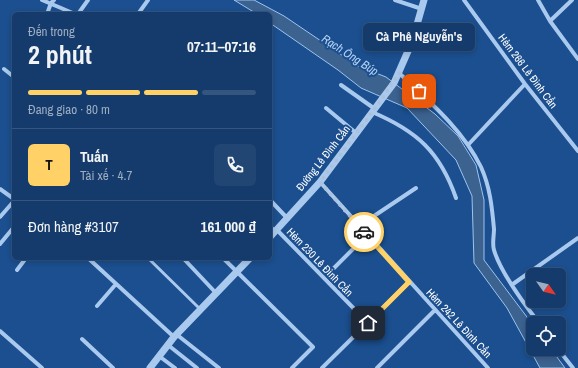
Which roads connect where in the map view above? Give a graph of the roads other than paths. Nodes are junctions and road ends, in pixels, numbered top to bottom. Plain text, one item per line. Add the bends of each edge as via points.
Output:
1 (42, 0) edge
2 (88, 0) edge
3 (148, 0) edge
4 (395, 0) edge
5 (424, 0) edge
6 (464, 0) edge
7 (538, 0) edge
8 (572, 0) edge
9 (53, 2) edge
10 (422, 9) junction
11 (48, 12) edge
12 (73, 12) edge
13 (79, 12) edge
14 (139, 12) edge
15 (550, 20) junction
16 (578, 59) edge
17 (4, 69) dead end
18 (399, 73) junction
19 (12, 75) edge
20 (525, 84) junction
21 (341, 85) dead end
22 (326, 108) dead end
23 (375, 109) junction
24 (356, 133) junction
25 (468, 145) junction
26 (578, 151) edge
27 (320, 182) junction
28 (416, 188) dead end
29 (0, 189) edge
30 (12, 198) edge
31 (456, 198) dead end
32 (12, 202) edge
33 (272, 202) edge
34 (0, 217) edge
35 (288, 219) junction
36 (360, 226) junction
37 (12, 229) edge
38 (274, 233) edge
39 (367, 235) junction
40 (578, 238) edge
41 (0, 244) edge
42 (24, 260) edge
43 (90, 260) edge
44 (150, 260) edge
45 (185, 260) edge
46 (224, 260) edge
47 (248, 260) edge
48 (334, 268) dead end
49 (17, 270) dead end
50 (236, 271) junction
51 (409, 282) junction
52 (116, 284) junction
53 (513, 284) junction
54 (215, 292) junction
55 (97, 306) dead end
56 (200, 309) junction
57 (435, 310) junction
58 (534, 316) edge
59 (368, 323) junction
60 (0, 331) edge
61 (175, 336) junction
62 (82, 338) dead end
63 (168, 345) junction
64 (159, 356) junction
65 (564, 356) edge
66 (42, 368) edge
67 (113, 368) edge
68 (150, 368) edge
69 (175, 368) edge
70 (197, 368) edge
71 (219, 368) edge
72 (292, 368) edge
73 (322, 368) edge
74 (377, 368) edge
75 (488, 368) edge
76 (573, 368) edge

1 - 9 street
2 - 13 street
3 - 14 street
4 - 10 street
5 - 10 street, Đường Lê Đình Cẩn
6 - 20 street, Hẻm 266 Lê Đình Cẩn
7 - 15 street
8 - 15 street
9 - 11 street
9 - 12 street
10 - 18 street, Đường Lê Đình Cẩn
15 - 16 street
17 - 19 street
18 - 23 street, Đường Lê Đình Cẩn
18 - 25 street via 428,100
20 - 25 street
20 - 26 street, Hẻm 266 Lê Đình Cẩn
21 - 23 street
22 - 24 street
23 - 24 street, Đường Lê Đình Cẩn
23 - 31 street via 416,135 442,167
24 - 27 street, Đường Lê Đình Cẩn
25 - 53 street via 481,167 492,199 494,249
27 - 35 street, Đường Lê Đình Cẩn
27 - 36 street, Hẻm 242 Lê Đình Cẩn
28 - 36 street
29 - 30 street
32 - 34 street
33 - 35 street
35 - 38 street, Đường Lê Đình Cẩn
36 - 39 street, Hẻm 242 Lê Đình Cẩn
37 - 41 street
38 - 59 street, Hẻm 230 Lê Đình Cẩn
39 - 48 street
39 - 51 street, Hẻm 242 Lê Đình Cẩn
40 - 53 street
42 - 49 street
43 - 52 street
44 - 56 lane
45 - 54 street
46 - 50 street
47 - 50 street
50 - 54 street
50 - 72 street via 313,348
51 - 57 street, Hẻm 242 Lê Đình Cẩn
51 - 59 street
52 - 55 street
52 - 61 street
53 - 58 street
54 - 56 street
56 - 61 street
57 - 74 street
57 - 75 street, Hẻm 242 Lê Đình Cẩn
59 - 73 street
60 - 66 street
61 - 63 street
61 - 71 street
62 - 67 street
63 - 64 street
63 - 70 street
64 - 68 street
64 - 69 street
65 - 76 street

